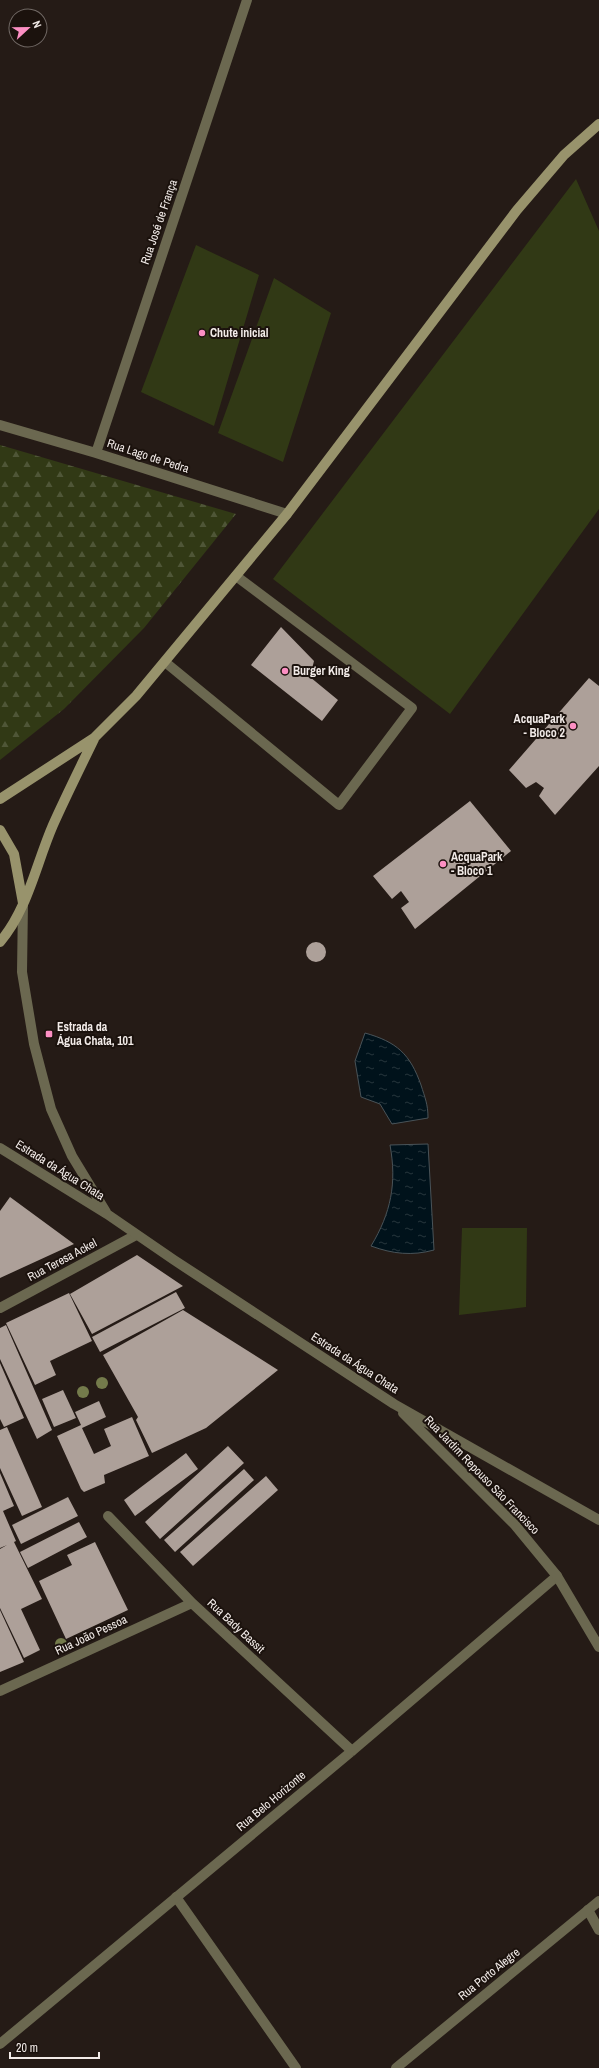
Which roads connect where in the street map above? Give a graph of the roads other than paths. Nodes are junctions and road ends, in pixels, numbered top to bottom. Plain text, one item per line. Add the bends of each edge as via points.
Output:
1 (247, 0) edge
2 (599, 124) edge
3 (0, 425) edge
4 (96, 453) junction
5 (287, 514) junction
6 (236, 576) junction
7 (166, 662) junction
8 (94, 738) junction
9 (0, 800) edge
10 (0, 830) edge
11 (24, 903) junction
12 (0, 942) edge
13 (0, 1148) edge
14 (106, 1214) junction
15 (136, 1235) junction
16 (0, 1308) edge
17 (394, 1404) junction
18 (108, 1516) dead end
19 (599, 1520) edge
20 (557, 1576) junction
21 (192, 1603) junction
22 (599, 1647) edge
23 (0, 1691) edge
24 (352, 1751) junction
25 (176, 1897) junction
26 (599, 1901) edge
27 (588, 1910) junction
28 (599, 1930) edge
29 (0, 2044) edge
30 (296, 2068) edge
31 (396, 2068) edge

1 - 4 street, Rua José de França
2 - 5 main road via 564,155 517,210
3 - 4 street, Rua Lago de Pedra
4 - 5 street, Rua Lago de Pedra
5 - 6 main road
6 - 7 main road
6 - 7 street via 412,708 339,805
7 - 8 main road
8 - 9 main road
8 - 11 main road via 52,826
10 - 11 main road via 14,854
11 - 12 main road via 9,932
11 - 14 street, Estrada da Água Chata via 22,972 34,1044 51,1109 72,1156
13 - 14 street, Estrada da Água Chata
14 - 15 street, Estrada da Água Chata
15 - 16 street, Rua Teresa Ackel
15 - 17 street, Estrada da Água Chata
17 - 19 street, Estrada da Água Chata
17 - 20 street, Rua Jardim Repouso São Francisco via 515,1525
18 - 21 street, Rua Bady Bassit
20 - 22 street, Rua Jardim Repouso São Francisco
20 - 24 street, Rua Belo Horizonte
21 - 23 street, Rua João Pessoa
21 - 24 street, Rua Bady Bassit
24 - 25 street, Rua Belo Horizonte
25 - 29 street, Rua Belo Horizonte
25 - 30 street
26 - 27 street, Rua Porto Alegre
27 - 28 street
27 - 31 street, Rua Porto Alegre

